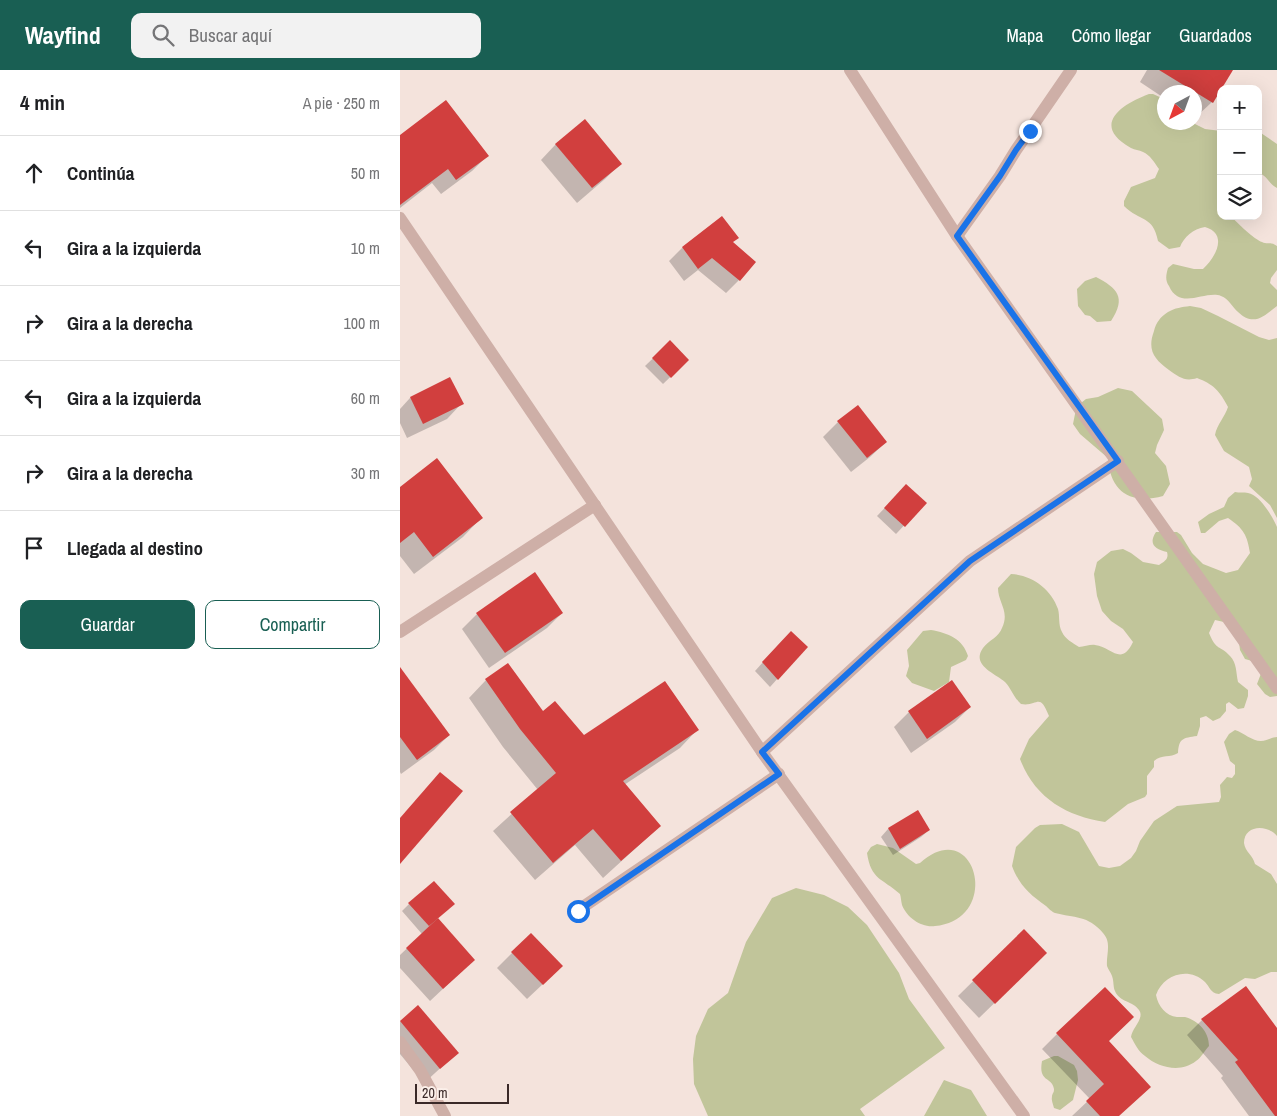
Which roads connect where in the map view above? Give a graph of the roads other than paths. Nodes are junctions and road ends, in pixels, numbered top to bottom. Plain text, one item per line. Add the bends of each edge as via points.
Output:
1 (850, 70) edge
2 (1071, 70) edge
3 (400, 218) edge
4 (957, 236) junction
5 (1118, 461) junction
6 (595, 505) junction
7 (400, 632) edge
8 (1277, 688) edge
9 (762, 752) junction
10 (779, 774) junction
11 (578, 911) dead end
12 (400, 1042) edge
13 (445, 1116) edge
14 (1024, 1116) edge

1 - 4 street
2 - 4 street
3 - 6 street
4 - 5 street
5 - 8 street
5 - 9 street via 970,561
6 - 7 street
6 - 9 street
9 - 10 street
10 - 11 street
10 - 14 street
12 - 13 street via 420,1070

